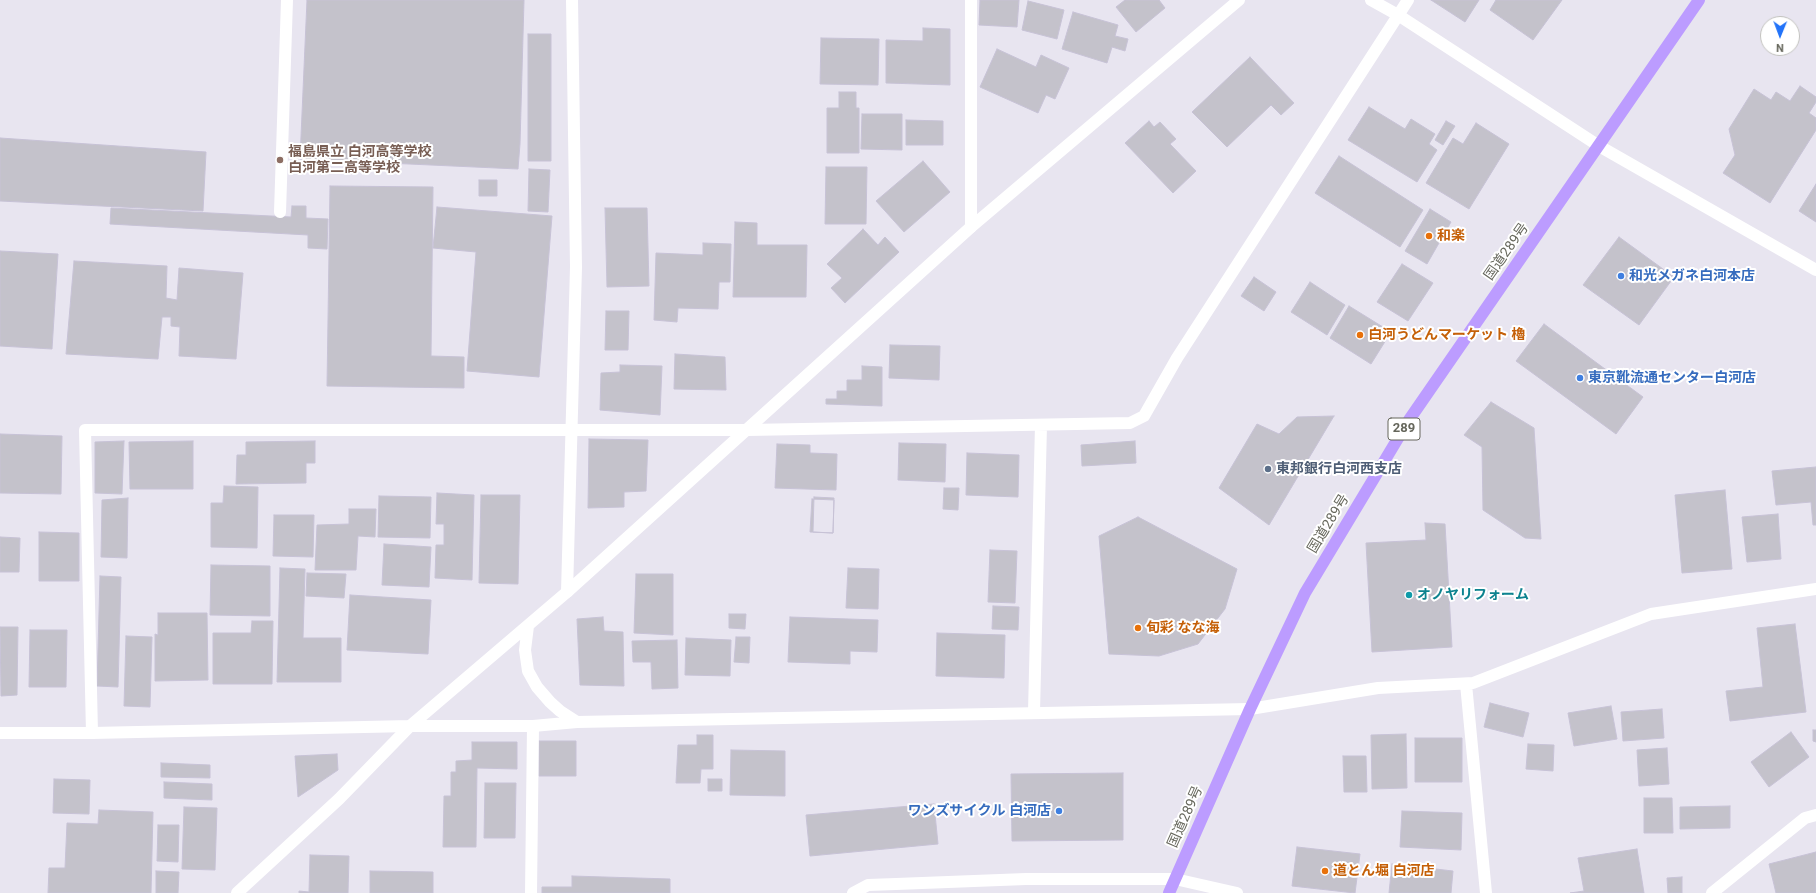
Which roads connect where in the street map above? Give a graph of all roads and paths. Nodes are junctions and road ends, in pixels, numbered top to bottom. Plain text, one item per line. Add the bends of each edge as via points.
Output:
1 (287, 0) edge
2 (572, 0) edge
3 (971, 0) edge
4 (1239, 0) edge
5 (1371, 0) edge
6 (1408, 0) edge
7 (1699, 0) edge
8 (1398, 15) junction
9 (1599, 146) junction
10 (280, 212) dead end
11 (971, 227) junction
12 (1816, 270) edge
13 (1041, 425) junction
14 (571, 429) junction
15 (748, 430) junction
16 (1816, 589) edge
17 (566, 592) junction
18 (528, 626) junction
19 (1466, 684) junction
20 (1250, 709) junction
21 (1034, 712) junction
22 (577, 722) junction
23 (410, 726) junction
24 (533, 726) junction
25 (0, 733) edge
26 (92, 733) junction
27 (1816, 815) edge
28 (1175, 879) junction
29 (236, 893) edge
30 (531, 893) edge
31 (853, 893) edge
32 (1169, 893) edge
33 (1237, 893) edge
34 (1486, 893) edge
35 (1712, 893) edge

1 - 10 street
2 - 14 street via 576,267
3 - 11 street
4 - 11 street
5 - 8 street
6 - 8 street
7 - 9 highway, 国道289号 / 289
8 - 9 street
8 - 13 street via 1177,358 1144,416 1130,423
9 - 12 street
9 - 20 highway, 国道289号 / 289 via 1409,420 1305,593
11 - 15 street
13 - 15 street
13 - 21 street
14 - 15 street
14 - 17 street
14 - 26 street via 85,430
15 - 17 street
16 - 19 street via 1651,614
17 - 18 street
18 - 22 street via 525,650 528,671 550,702
18 - 23 street
19 - 20 street via 1378,688
19 - 34 street
20 - 21 street
20 - 28 highway, 国道289号 / 289
21 - 22 street
22 - 24 street
23 - 24 street
23 - 26 street
23 - 29 street via 339,799
24 - 30 street
25 - 26 street
27 - 35 street via 1805,818
28 - 31 street via 1026,879 868,885
28 - 32 highway, 国道289号 / 289
28 - 33 street

